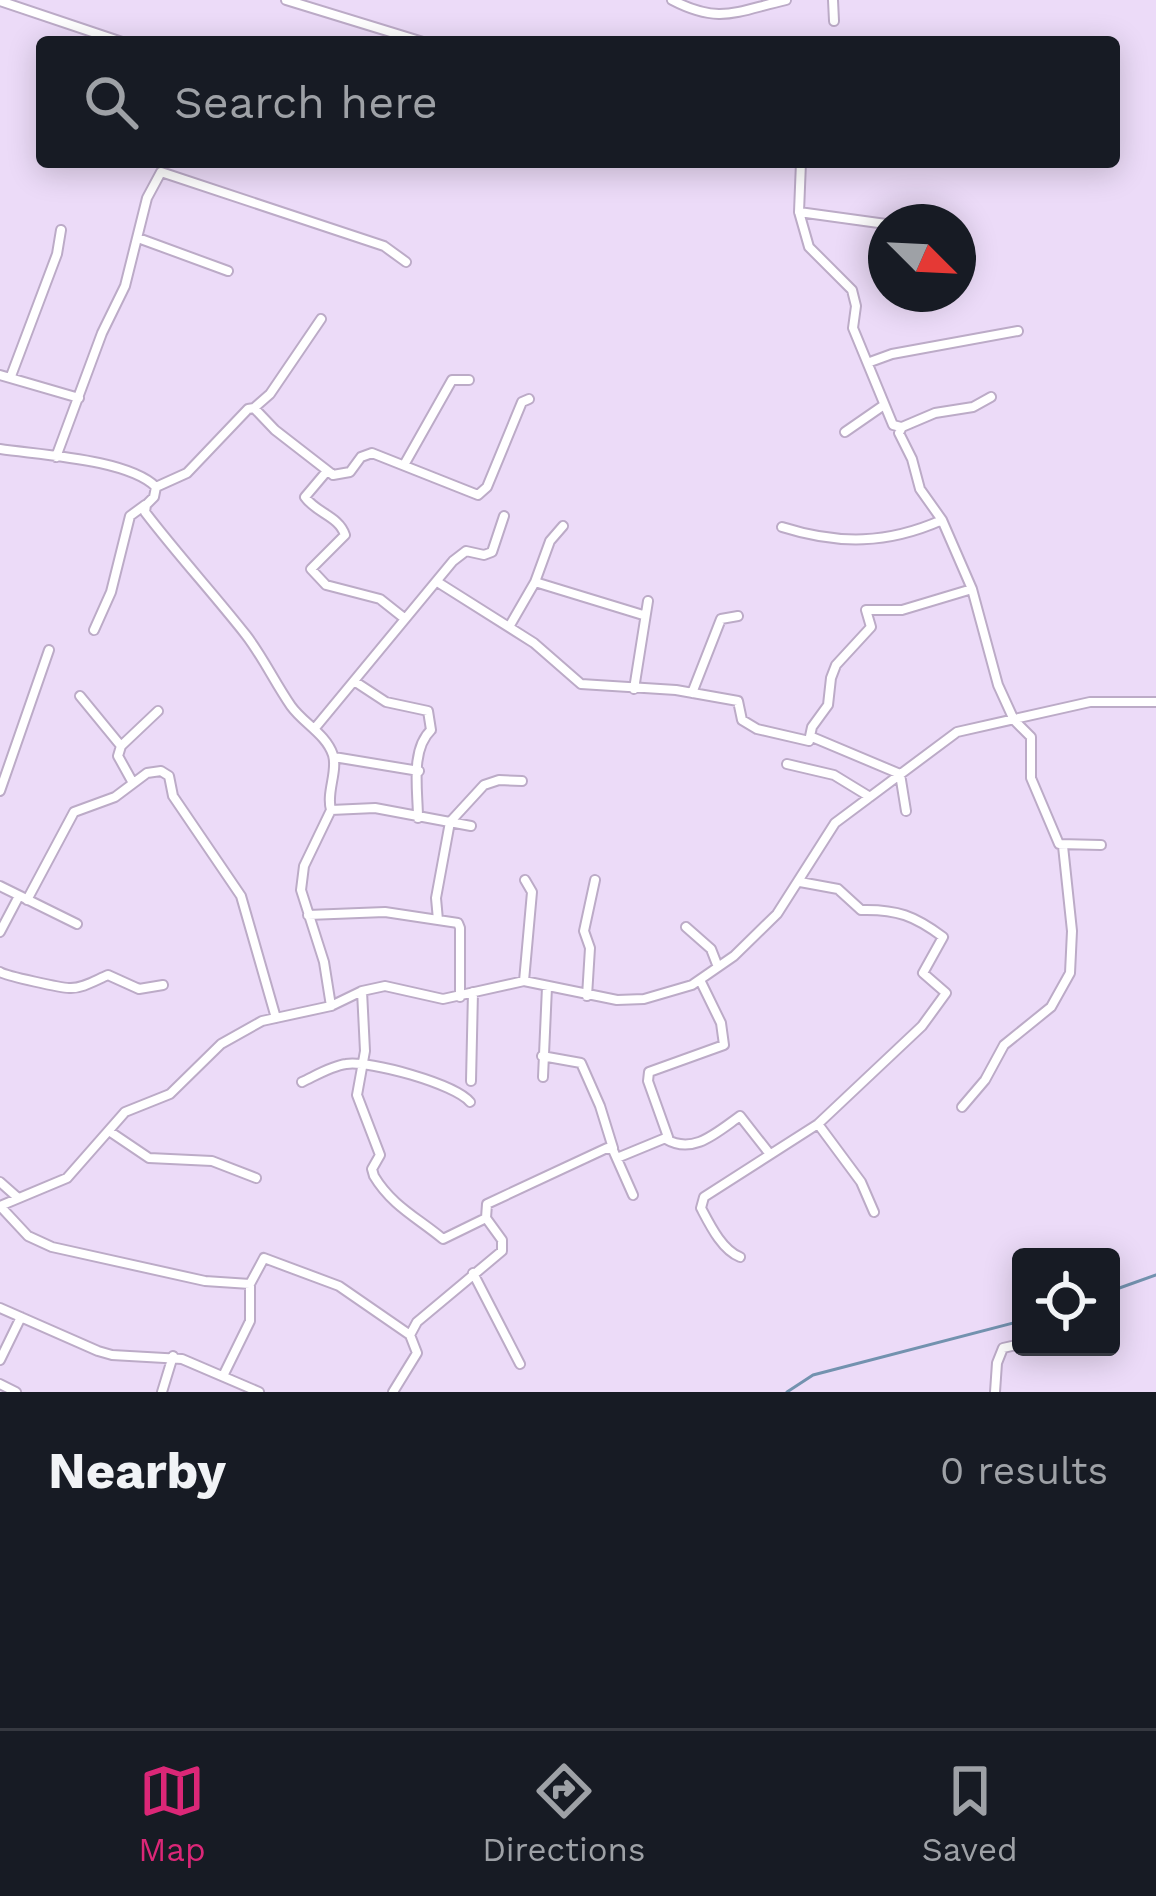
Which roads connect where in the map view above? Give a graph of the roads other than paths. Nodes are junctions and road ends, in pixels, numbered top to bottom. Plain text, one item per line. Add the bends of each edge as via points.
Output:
1 (286, 0) edge
2 (672, 0) edge
3 (786, 0) edge
4 (833, 0) edge
5 (0, 2) edge
6 (834, 21) dead end
7 (104, 36) edge
8 (403, 36) edge
9 (162, 168) edge
10 (166, 168) edge
11 (801, 168) edge
12 (799, 212) junction
13 (868, 222) edge
14 (61, 230) dead end
15 (138, 238) junction
16 (406, 262) dead end
17 (228, 271) dead end
18 (321, 319) dead end
19 (1018, 331) dead end
20 (870, 362) junction
21 (0, 375) edge
22 (11, 376) junction
23 (469, 380) dead end
24 (992, 397) dead end
25 (79, 398) junction
26 (529, 398) dead end
27 (884, 405) junction
28 (254, 408) junction
29 (902, 427) junction
30 (845, 432) dead end
31 (0, 449) edge
32 (56, 457) junction
33 (404, 465) junction
34 (327, 471) junction
35 (156, 488) junction
36 (146, 505) junction
37 (504, 516) dead end
38 (942, 520) junction
39 (563, 526) dead end
40 (782, 527) dead end
41 (535, 582) junction
42 (439, 583) junction
43 (972, 589) junction
44 (648, 601) dead end
45 (643, 615) junction
46 (738, 616) dead end
47 (404, 618) junction
48 (509, 627) junction
49 (94, 630) dead end
50 (49, 650) dead end
51 (354, 681) junction
52 (634, 688) junction
53 (692, 693) junction
54 (80, 696) dead end
55 (1156, 702) edge
56 (158, 711) dead end
57 (1014, 720) junction
58 (315, 728) junction
59 (812, 737) junction
60 (121, 746) junction
61 (334, 757) junction
62 (787, 764) dead end
63 (418, 771) junction
64 (900, 774) junction
65 (522, 782) dead end
66 (134, 784) junction
67 (0, 791) edge
68 (870, 796) junction
69 (332, 810) junction
70 (906, 812) dead end
71 (418, 818) junction
72 (450, 822) junction
73 (471, 826) dead end
74 (1101, 845) dead end
75 (1063, 846) junction
76 (525, 880) dead end
77 (595, 880) dead end
78 (800, 882) junction
79 (0, 886) edge
80 (23, 898) junction
81 (308, 915) junction
82 (438, 920) junction
83 (77, 924) dead end
84 (686, 927) dead end
85 (0, 932) edge
86 (718, 967) junction
87 (0, 972) edge
88 (700, 980) junction
89 (524, 981) junction
90 (163, 985) dead end
91 (548, 987) junction
92 (362, 991) junction
93 (473, 992) junction
94 (586, 996) junction
95 (460, 997) junction
96 (331, 1006) junction
97 (276, 1018) junction
98 (542, 1056) junction
99 (363, 1065) junction
100 (543, 1077) dead end
101 (471, 1081) dead end
102 (302, 1082) dead end
103 (470, 1102) dead end
104 (962, 1107) dead end
105 (818, 1124) junction
106 (110, 1131) junction
107 (666, 1139) junction
108 (769, 1153) junction
109 (615, 1154) junction
110 (256, 1178) dead end
111 (0, 1182) edge
112 (633, 1195) dead end
113 (17, 1198) junction
114 (874, 1212) dead end
115 (486, 1218) junction
116 (740, 1257) dead end
117 (472, 1274) junction
118 (250, 1284) junction
119 (0, 1308) edge
120 (22, 1317) junction
121 (408, 1332) junction
122 (1012, 1346) edge
123 (173, 1356) junction
124 (0, 1360) edge
125 (520, 1364) dead end
126 (223, 1376) junction
127 (0, 1384) edge
128 (16, 1392) edge
129 (162, 1392) edge
130 (257, 1392) edge
131 (393, 1392) edge
132 (995, 1392) edge

1 - 8 street
2 - 3 street via 718,16
4 - 6 street
5 - 7 street
9 - 15 street
10 - 16 street via 384,246
11 - 12 street
12 - 13 street
12 - 20 street via 809,247 852,290 853,328
14 - 22 street
15 - 17 street
15 - 25 street
18 - 28 street
19 - 20 street
20 - 27 street
21 - 22 street
22 - 25 street
23 - 33 street via 452,380
24 - 29 street
25 - 32 street
26 - 33 street via 478,495
27 - 29 street
27 - 30 street
28 - 34 street
28 - 35 street via 187,473
29 - 38 street via 916,482
31 - 32 street
32 - 35 street via 145,478
33 - 34 street via 372,453 350,472
34 - 47 street via 305,497 345,535 311,569 326,585 380,599
35 - 36 street
36 - 49 street via 130,516
36 - 58 street
37 - 42 street via 492,552 463,552
38 - 40 street via 902,538 866,541
38 - 43 street
39 - 41 street
41 - 45 street
41 - 48 street
42 - 47 street
42 - 48 street
43 - 57 street
43 - 59 street via 902,610 866,610 871,627 836,664
44 - 45 street
45 - 52 street
46 - 53 street via 721,619
47 - 51 street
48 - 52 street via 581,684
50 - 67 street
51 - 58 street
51 - 63 street via 386,702 428,711 431,730
52 - 53 street
53 - 59 street via 738,701 742,720 757,729
54 - 60 street
55 - 57 street via 1103,700
56 - 60 street
57 - 64 street via 958,732
57 - 75 street via 1031,737 1031,778
58 - 61 street
59 - 64 street
60 - 66 street via 118,756
61 - 63 street
61 - 69 street
62 - 68 street via 834,775
63 - 71 street
64 - 68 street
64 - 70 street
65 - 72 street via 484,784
66 - 80 street via 74,812
66 - 97 street via 155,770 169,776 173,796 230,875
68 - 78 street via 835,824
69 - 71 street
69 - 81 street via 304,866
71 - 72 street
72 - 73 street
72 - 82 street
74 - 75 street
75 - 104 street via 1070,973 1051,1007 1004,1045
76 - 89 street via 532,892
77 - 94 street via 584,931
78 - 86 street
78 - 105 street via 838,889 861,910 915,916 943,937 923,973 946,993
79 - 80 street
80 - 83 street
80 - 85 street
81 - 82 street
81 - 96 street
82 - 95 street via 459,925
84 - 86 street
86 - 88 street
87 - 90 street via 66,988 108,975 139,989
88 - 94 street via 644,999
88 - 107 street via 725,1039 647,1076
89 - 91 street
89 - 93 street
91 - 94 street
91 - 98 street
92 - 95 street via 385,986
92 - 96 street
92 - 99 street
93 - 95 street
93 - 101 street
96 - 97 street
97 - 106 street via 232,1036 179,1088 125,1112
98 - 100 street
98 - 109 street via 581,1063
99 - 102 street
99 - 103 street via 400,1070
99 - 115 street via 358,1103 380,1152 372,1171 381,1188 443,1239
105 - 108 street
105 - 114 street
106 - 110 street via 149,1158 212,1161
106 - 113 street via 67,1178
107 - 108 street via 685,1147 740,1116
107 - 109 street
108 - 116 street via 704,1197 701,1208
109 - 112 street
109 - 115 street via 602,1149 490,1202
111 - 113 street
113 - 118 street via 0,1206 28,1236 52,1247
115 - 117 street via 503,1247
117 - 121 street
117 - 125 street
118 - 121 street via 264,1258 339,1286
118 - 126 street via 250,1321
119 - 120 street
120 - 123 street via 112,1355
120 - 124 street
121 - 131 street via 417,1352
122 - 132 street via 997,1363
123 - 126 street
123 - 129 street
126 - 130 street
127 - 128 street

